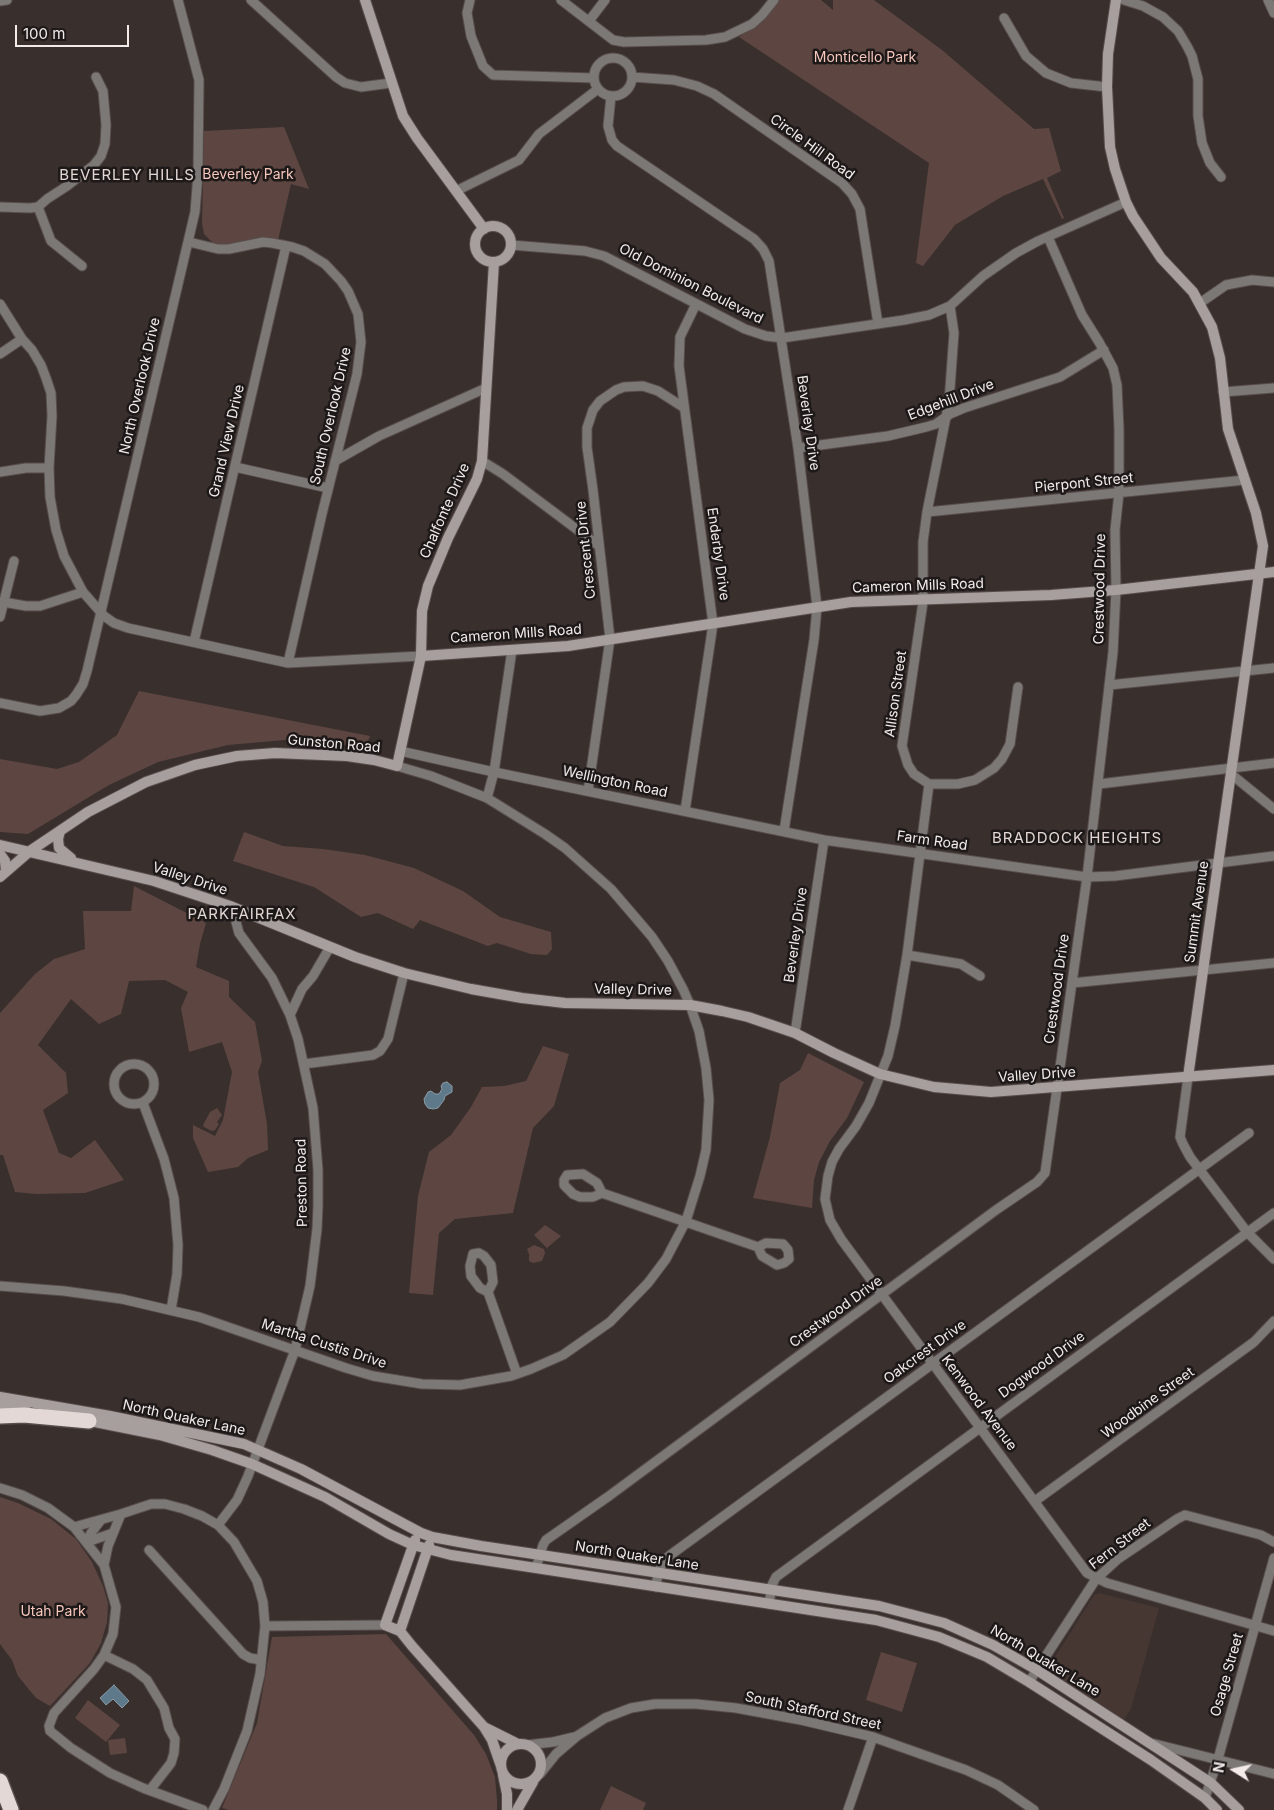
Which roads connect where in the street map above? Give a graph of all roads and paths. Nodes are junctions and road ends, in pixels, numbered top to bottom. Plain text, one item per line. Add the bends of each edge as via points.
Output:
1 (7, 0) edge
2 (178, 0) edge
3 (250, 0) edge
4 (365, 0) edge
5 (470, 0) edge
6 (561, 0) edge
7 (605, 0) edge
8 (774, 0) edge
9 (1116, 0) edge
10 (1124, 0) edge
11 (1268, 0) edge
12 (0, 2) edge
13 (1274, 13) edge
14 (1004, 18) dead end
15 (589, 21) junction
16 (624, 42) junction
17 (619, 59) junction
18 (96, 77) dead end
19 (632, 77) junction
20 (594, 78) junction
21 (391, 83) junction
22 (1107, 87) junction
23 (598, 89) junction
24 (611, 96) junction
25 (1221, 177) dead end
26 (456, 191) junction
27 (1126, 202) junction
28 (0, 207) edge
29 (38, 207) junction
30 (484, 229) junction
31 (1048, 237) junction
32 (188, 242) junction
33 (511, 245) junction
34 (286, 246) junction
35 (494, 262) junction
36 (82, 266) dead end
37 (1274, 282) edge
38 (1200, 303) junction
39 (0, 304) edge
40 (696, 304) junction
41 (950, 306) junction
42 (878, 324) junction
43 (782, 338) junction
44 (22, 339) junction
45 (1104, 350) junction
46 (0, 354) edge
47 (486, 388) junction
48 (1274, 388) edge
49 (1223, 392) junction
50 (683, 408) junction
51 (946, 417) junction
52 (798, 448) junction
53 (335, 461) junction
54 (482, 461) junction
55 (235, 467) junction
56 (49, 468) junction
57 (0, 472) edge
58 (1245, 480) junction
59 (328, 488) junction
60 (1119, 493) junction
61 (926, 512) junction
62 (599, 546) junction
63 (14, 561) dead end
64 (1274, 572) edge
65 (1258, 574) junction
66 (1116, 590) junction
67 (83, 592) junction
68 (923, 600) junction
69 (3, 602) junction
70 (817, 607) junction
71 (101, 612) junction
72 (0, 617) edge
73 (713, 624) junction
74 (610, 639) junction
75 (194, 642) junction
76 (512, 650) junction
77 (421, 656) junction
78 (288, 663) junction
79 (1274, 668) edge
80 (1245, 672) junction
81 (1109, 686) junction
82 (1018, 687) dead end
83 (0, 704) edge
84 (400, 751) junction
85 (1274, 763) edge
86 (397, 766) junction
87 (1231, 771) junction
88 (494, 772) junction
89 (930, 784) junction
90 (1099, 784) junction
91 (588, 791) junction
92 (487, 798) junction
93 (1274, 809) edge
94 (686, 811) junction
95 (60, 831) junction
96 (784, 832) junction
97 (824, 840) junction
98 (0, 845) edge
99 (30, 851) junction
100 (0, 854) edge
101 (921, 854) junction
102 (1274, 856) edge
103 (76, 861) junction
104 (1217, 863) junction
105 (3, 874) edge
106 (1088, 877) junction
107 (239, 910) junction
108 (330, 947) junction
109 (907, 955) junction
110 (1274, 963) edge
111 (1203, 970) junction
112 (404, 973) junction
113 (980, 976) dead end
114 (1072, 983) junction
115 (690, 1004) junction
116 (290, 1015) junction
117 (795, 1033) junction
118 (304, 1064) junction
119 (1274, 1070) edge
120 (880, 1074) junction
121 (1188, 1077) junction
122 (1056, 1088) junction
123 (143, 1103) junction
124 (1249, 1132) dead end
125 (1199, 1169) junction
126 (602, 1192) dead end
127 (1274, 1213) edge
128 (686, 1221) junction
129 (1247, 1232) junction
130 (758, 1247) dead end
131 (1274, 1259) edge
132 (0, 1286) edge
133 (488, 1292) dead end
134 (882, 1295) junction
135 (171, 1310) junction
136 (1274, 1321) edge
137 (295, 1350) junction
138 (932, 1363) junction
139 (517, 1374) junction
140 (0, 1397) edge
141 (0, 1407) edge
142 (0, 1416) edge
143 (89, 1421) junction
144 (981, 1427) junction
145 (257, 1450) junction
146 (252, 1464) junction
147 (0, 1488) edge
148 (1034, 1502) junction
149 (121, 1514) junction
150 (101, 1520) junction
151 (218, 1526) junction
152 (74, 1527) junction
153 (418, 1532) junction
154 (113, 1533) junction
155 (432, 1537) junction
156 (87, 1542) junction
157 (1274, 1542) edge
158 (413, 1545) junction
159 (428, 1549) junction
160 (149, 1550) dead end
161 (540, 1555) junction
162 (1274, 1558) edge
163 (104, 1565) junction
164 (536, 1568) junction
165 (658, 1573) junction
166 (1096, 1578) junction
167 (656, 1586) junction
168 (771, 1590) junction
169 (769, 1604) junction
170 (384, 1625) junction
171 (265, 1626) junction
172 (1255, 1626) junction
173 (400, 1631) junction
174 (1274, 1631) edge
175 (104, 1655) junction
176 (261, 1660) junction
177 (1037, 1670) junction
178 (1029, 1682) junction
179 (484, 1727) junction
180 (577, 1736) junction
181 (873, 1737) junction
182 (1149, 1742) junction
183 (523, 1744) junction
184 (1218, 1759) junction
185 (501, 1768) junction
186 (1274, 1774) edge
187 (536, 1778) junction
188 (0, 1781) edge
189 (1211, 1783) junction
190 (150, 1790) junction
191 (1205, 1798) junction
192 (11, 1810) edge
193 (203, 1810) edge
194 (213, 1810) edge
195 (507, 1810) edge
196 (517, 1810) edge
197 (848, 1810) edge
198 (1034, 1810) edge
199 (1217, 1810) edge
200 (1239, 1810) edge

1 - 12 street
2 - 32 street, North Overlook Drive via 197,67 200,95 195,212
3 - 21 street via 336,77 360,87
4 - 21 street
5 - 20 street via 467,13 471,36 483,66 493,75
6 - 15 street
7 - 15 street
8 - 16 street via 752,24 725,37
9 - 22 street, Summit Avenue
10 - 25 street via 1164,17 1187,46 1198,79 1202,143 1210,163
11 - 13 street
14 - 22 street via 1026,56 1037,67 1071,83
15 - 16 street via 613,40
16 - 17 street
17 - 19 street via 628,66
17 - 20 street via 602,62
18 - 29 street via 104,91 106,106 105,144 101,156 87,172
19 - 24 street via 626,91
19 - 42 street, Circle Hill Road via 674,80 714,94 842,183 860,209
20 - 23 street
21 - 26 street via 403,116
22 - 27 street, Summit Avenue via 1110,147
23 - 24 street
23 - 26 street via 539,134 519,160
24 - 43 street, Beverley Drive via 608,126 617,146 759,244 769,261
26 - 30 street
27 - 31 street, Old Dominion Boulevard
27 - 38 street, Summit Avenue via 1161,258
28 - 29 street
29 - 36 street via 52,241
30 - 33 street via 502,228 510,237
30 - 35 street via 476,238 476,250 484,260
31 - 41 street, Old Dominion Boulevard via 999,264
31 - 45 street, Crestwood Drive via 1082,315
32 - 34 street, South Overlook Drive via 218,249 263,242
32 - 71 street, North Overlook Drive
33 - 35 street via 506,258
33 - 40 street, Old Dominion Boulevard via 585,251 604,256
34 - 53 street, South Overlook Drive via 304,251 334,273 348,291 358,314 360,356
34 - 55 street, Grand View Drive
35 - 47 street, Chalfonte Drive
37 - 38 street via 1252,280 1226,285
38 - 49 street, Summit Avenue via 1212,326 1220,358
39 - 44 street, Cameron Mills Road
40 - 43 street, Old Dominion Boulevard via 745,329
40 - 50 street, Enderby Drive via 678,348
41 - 42 street, Old Dominion Boulevard via 923,317
41 - 51 street, Allison Street via 954,341
42 - 43 street, Old Dominion Boulevard
43 - 52 street, Beverley Drive
44 - 46 street
44 - 56 street, Cameron Mills Road via 41,365 51,393
45 - 51 street, Edgehill Drive via 1060,377 964,408
45 - 60 street, Crestwood Drive via 1117,385
47 - 53 street via 388,432
47 - 54 street, Chalfonte Drive
48 - 49 street
49 - 58 street, Summit Avenue via 1228,429
50 - 62 street, Crescent Drive via 658,391 634,386 616,390 593,410 587,428 587,447
50 - 73 street, Enderby Drive
51 - 52 street, Edgehill Drive via 936,424 905,432
51 - 61 street, Allison Street
52 - 70 street, Beverley Drive
53 - 59 street, South Overlook Drive
54 - 62 street
54 - 77 street, Chalfonte Drive via 477,479 428,586 422,611
55 - 59 street
55 - 75 street, Grand View Drive
56 - 57 street
56 - 67 street, Cameron Mills Road via 56,530 64,556
58 - 60 street, Pierpont Street
58 - 65 street, Summit Avenue via 1261,536 1262,556
59 - 78 street, South Overlook Drive
60 - 61 street, Pierpont Street
60 - 66 street, Crestwood Drive via 1115,530
61 - 68 street, Allison Street
62 - 74 street, Crescent Drive
63 - 69 street
64 - 65 street, Cameron Mills Road
65 - 66 street, Cameron Mills Road
65 - 80 street, Summit Avenue
66 - 68 street, Cameron Mills Road
66 - 81 street, Crestwood Drive
67 - 69 street via 40,606
67 - 71 street, Cameron Mills Road
68 - 70 street, Cameron Mills Road via 870,600
68 - 89 street, Allison Street via 902,746 914,774
69 - 72 street
70 - 73 street, Cameron Mills Road
70 - 96 street, Beverley Drive
71 - 75 street, Cameron Mills Road via 114,623 128,628
71 - 83 street, North Overlook Drive via 83,684 71,701 58,708 40,711
73 - 74 street, Cameron Mills Road
73 - 94 street, Enderby Drive
74 - 76 street, Cameron Mills Road
74 - 91 street, Crescent Drive
75 - 78 street, Cameron Mills Road
76 - 77 street, Cameron Mills Road
76 - 88 street
77 - 78 street, Cameron Mills Road
77 - 84 street, Chalfonte Drive
79 - 80 street
80 - 81 street
80 - 87 street, Summit Avenue
81 - 90 street, Crestwood Drive
82 - 89 street via 1012,735 998,764 975,780
84 - 86 street, Chalfonte Drive
84 - 88 street, Wellington Road
85 - 87 street
86 - 92 street, Gunston Road
86 - 95 street, Gunston Road via 374,760 302,753 237,756 195,765 146,782
87 - 90 street
87 - 93 street
87 - 104 street, Summit Avenue
88 - 91 street, Wellington Road
88 - 92 street
89 - 101 street
90 - 106 street, Crestwood Drive
91 - 94 street, Wellington Road
92 - 115 street, Gunston Road via 564,848 610,889 652,937
94 - 96 street, Wellington Road
95 - 99 street, Gunston Road
95 - 103 street via 59,848
96 - 97 street, Wellington Road
97 - 101 street, Farm Road
97 - 117 street, Beverley Drive
98 - 99 street, Valley Drive
99 - 103 street, Valley Drive
99 - 105 street, Gunston Road
100 - 105 street via 5,861
101 - 106 street, Farm Road
101 - 109 street
102 - 104 street, Farm Road
103 - 107 street, Valley Drive via 154,880
104 - 106 street, Farm Road
104 - 111 street, Summit Avenue
106 - 114 street, Crestwood Drive
107 - 108 street, Valley Drive
107 - 116 street, Preston Road via 236,922 239,933 272,978
108 - 112 street, Valley Drive
108 - 116 street via 302,989
109 - 113 street via 961,964
109 - 120 street via 895,1026
110 - 111 street
111 - 114 street
111 - 121 street, Summit Avenue
112 - 115 street, Valley Drive via 522,998
112 - 118 street via 388,1039 380,1051 373,1055
114 - 122 street, Crestwood Drive
115 - 117 street, Valley Drive via 748,1017
115 - 128 street, Martha Custis Drive via 699,1031 709,1100 706,1150
116 - 118 street, Preston Road
117 - 120 street, Valley Drive
118 - 137 street, Preston Road via 317,1144 318,1206 310,1286
119 - 121 street, Valley Drive
120 - 122 street, Valley Drive via 934,1088 969,1091
120 - 134 street, Kenwood Avenue via 856,1126 832,1162 825,1202 834,1229
121 - 122 street, Valley Drive
121 - 125 street, Summit Avenue via 1180,1137
122 - 134 street, Crestwood Drive via 1045,1172 1041,1178
123 - 123 street via 127,1103 117,1095 114,1082 125,1065 139,1063 146,1066 154,1077 154,1091
123 - 135 street via 164,1159 174,1198 178,1246
124 - 125 street, Oakcrest Drive
125 - 129 street, Summit Avenue
125 - 138 street, Oakcrest Drive
126 - 128 street
127 - 129 street, Dogwood Drive
128 - 130 street
128 - 139 street, Martha Custis Drive via 648,1283 610,1322 563,1355
129 - 131 street, Summit Avenue
129 - 144 street, Dogwood Drive
132 - 135 street, Martha Custis Drive via 122,1299
133 - 139 street
134 - 138 street, Kenwood Avenue
134 - 161 street, Crestwood Drive via 546,1540
135 - 137 street, Martha Custis Drive
136 - 148 street, Woodbine Street via 1254,1342
137 - 139 street, Martha Custis Drive via 373,1376 422,1384 460,1386
137 - 145 street, Preston Road
138 - 144 street, Kenwood Avenue
138 - 165 street, Oakcrest Drive via 669,1556
140 - 145 street, North Quaker Lane via 134,1420 244,1444
141 - 143 street, North Quaker Lane
142 - 143 highway
143 - 146 street, North Quaker Lane via 160,1434
144 - 148 street, Kenwood Avenue
144 - 168 street, Dogwood Drive via 776,1577
145 - 146 street, Preston Road
145 - 153 street, North Quaker Lane via 301,1469
146 - 151 street, Preston Road via 236,1500
146 - 158 street, North Quaker Lane via 324,1497
147 - 152 street via 48,1508
148 - 166 street, Kenwood Avenue via 1087,1574
149 - 150 street
149 - 151 street via 140,1506 165,1504 194,1512
149 - 154 street
150 - 152 street
150 - 156 street
151 - 171 street via 234,1542 257,1580
152 - 156 street
153 - 155 street, North Quaker Lane
153 - 158 street
154 - 156 street
154 - 163 street
155 - 159 street
155 - 161 street, North Quaker Lane
156 - 163 street
157 - 166 street, Fern Street via 1261,1535 1185,1515 1118,1559
158 - 159 street, North Quaker Lane
158 - 170 street
159 - 164 street, North Quaker Lane
159 - 173 street
160 - 176 street via 243,1654
161 - 164 street, Crestwood Drive
161 - 165 street, North Quaker Lane
162 - 172 street, Osage Street
163 - 175 street via 116,1607 113,1634
164 - 167 street, North Quaker Lane
165 - 167 street, Oakcrest Drive
165 - 168 street, North Quaker Lane
166 - 172 street, Kenwood Avenue via 1107,1584
166 - 177 street, Fern Street
167 - 169 street, North Quaker Lane
168 - 169 street, Dogwood Drive
168 - 177 street, North Quaker Lane via 879,1606 944,1623
169 - 178 street, North Quaker Lane via 876,1620 939,1637 987,1657
170 - 171 street
170 - 173 street
171 - 176 street
172 - 174 street, Kenwood Avenue
172 - 184 street, Osage Street
173 - 179 street
175 - 190 street via 147,1680 164,1708 175,1739 169,1767
175 - 190 street via 54,1713 49,1726 52,1734 86,1758
176 - 194 street via 247,1731
177 - 178 street, Fern Street
177 - 182 street, North Quaker Lane
178 - 191 street, North Quaker Lane via 1119,1738
179 - 183 street
179 - 185 street
180 - 181 street, South Stafford Street via 631,1708 663,1703 736,1708
180 - 183 street, South Stafford Street
180 - 187 street, South Stafford Street
181 - 197 street
181 - 198 street, South Stafford Street via 966,1770 1003,1787
182 - 184 street
182 - 189 street, North Quaker Lane
183 - 185 street via 507,1749
183 - 187 street via 533,1747 540,1756 542,1768
184 - 186 street
184 - 189 street, Osage Street
185 - 187 street via 514,1784 520,1785
185 - 195 street via 508,1794
187 - 196 street
188 - 192 highway
189 - 191 street, Osage Street
189 - 200 street, North Quaker Lane
190 - 193 street
191 - 199 street, North Quaker Lane

